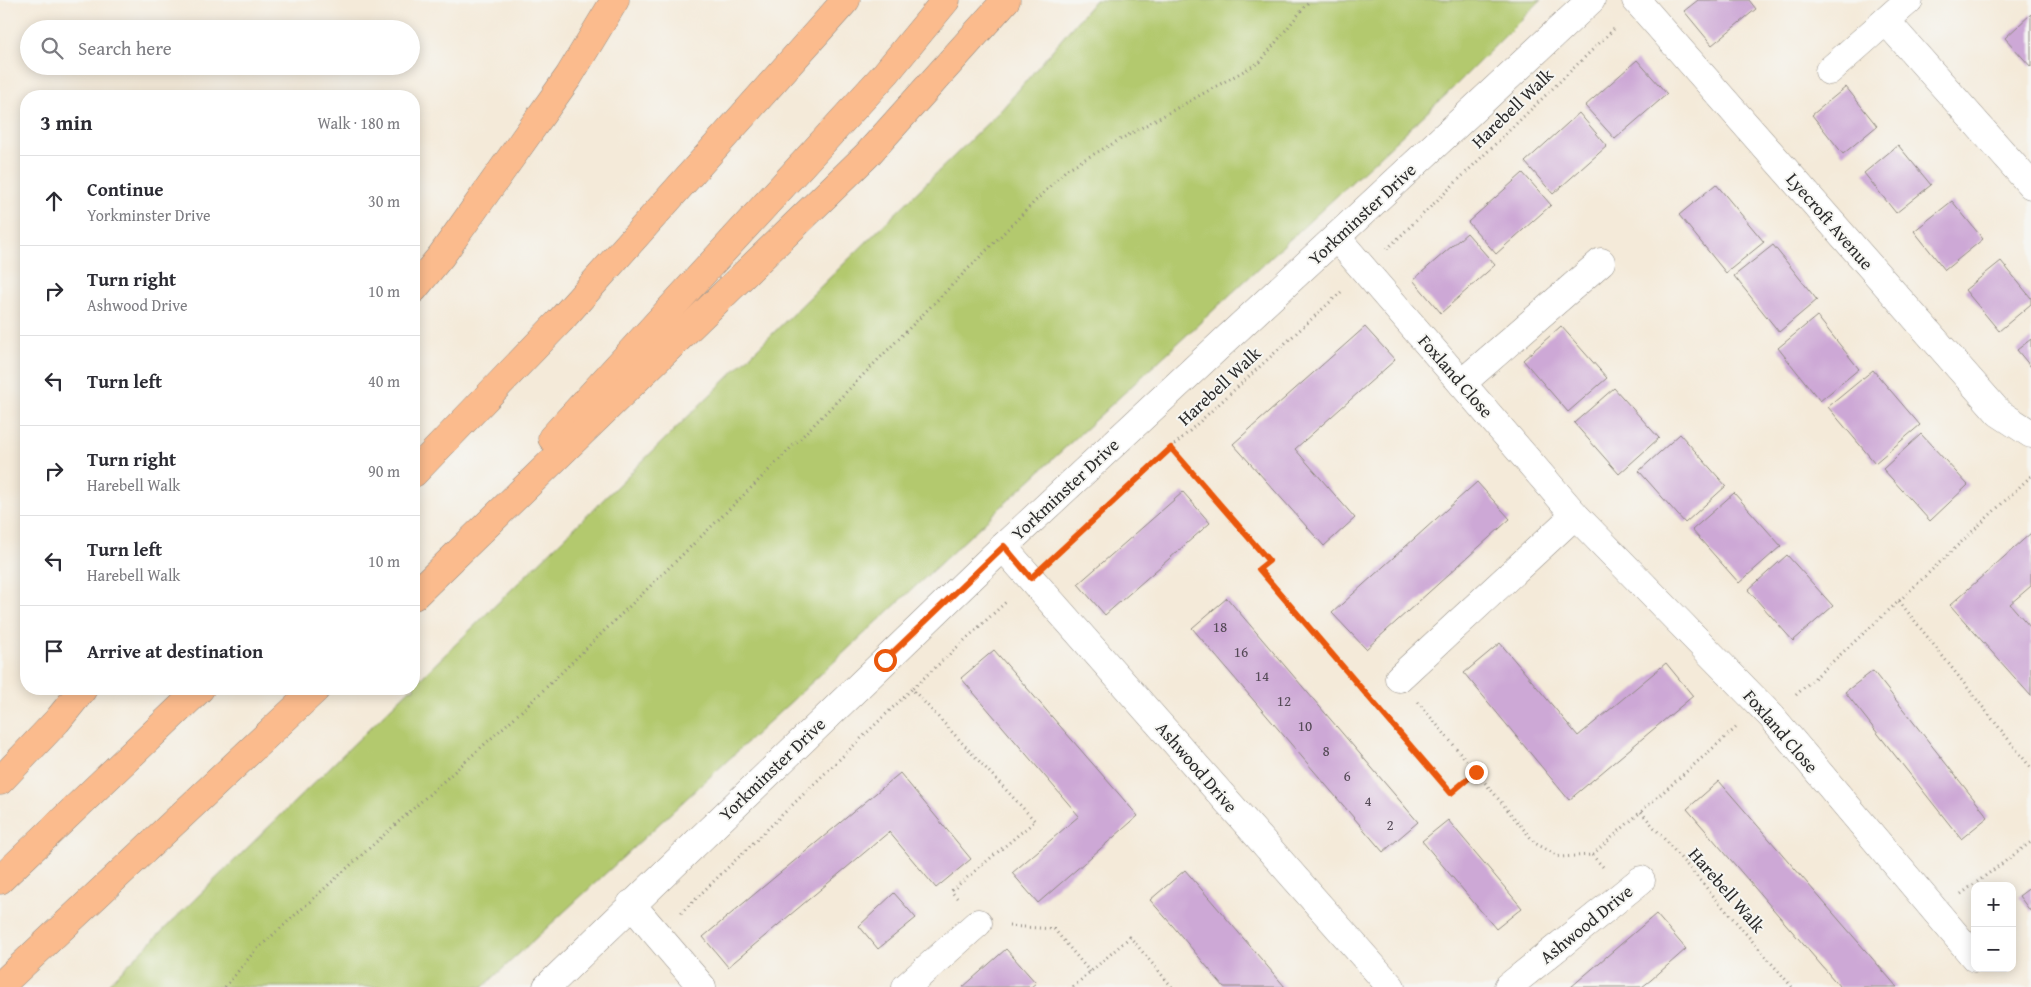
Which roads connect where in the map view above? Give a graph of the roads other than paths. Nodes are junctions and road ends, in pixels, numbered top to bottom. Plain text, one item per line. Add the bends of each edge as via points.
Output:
1 (615, 0) edge
2 (846, 0) edge
3 (946, 0) edge
4 (1006, 0) edge
5 (1592, 0) edge
6 (1909, 0) edge
7 (1638, 2) edge
8 (1886, 21) junction
9 (1829, 71) dead end
10 (2031, 184) edge
11 (1336, 237) junction
12 (1601, 262) dead end
13 (420, 282) edge
14 (1462, 383) junction
15 (2031, 434) edge
16 (420, 466) edge
17 (1575, 515) junction
18 (1004, 546) junction
19 (420, 582) edge
20 (420, 590) edge
21 (1399, 678) road end
22 (78, 695) edge
23 (194, 695) edge
24 (310, 695) edge
25 (0, 781) edge
26 (0, 880) edge
27 (1641, 880) dead end
28 (631, 904) junction
29 (978, 923) road end
30 (1971, 953) edge
31 (0, 986) edge
32 (547, 987) edge
33 (702, 987) edge
34 (906, 987) edge
35 (1391, 987) edge
36 (1508, 987) edge

1 - 13 highway via 569,76
2 - 16 highway via 560,321
3 - 19 highway via 886,72
4 - 20 highway via 867,155
5 - 11 street, Yorkminster Drive
6 - 8 street
7 - 15 street, Lyecroft Avenue via 1998,412
8 - 9 street
8 - 10 street
11 - 14 street, Foxland Close
11 - 18 street, Yorkminster Drive
12 - 14 street
14 - 17 street, Foxland Close
17 - 21 street
17 - 30 street, Foxland Close via 1766,712
18 - 28 street, Yorkminster Drive
18 - 35 street, Ashwood Drive
22 - 25 highway
23 - 26 highway
24 - 31 highway
27 - 36 street, Ashwood Drive
28 - 32 street, Yorkminster Drive
28 - 33 street
29 - 34 street

